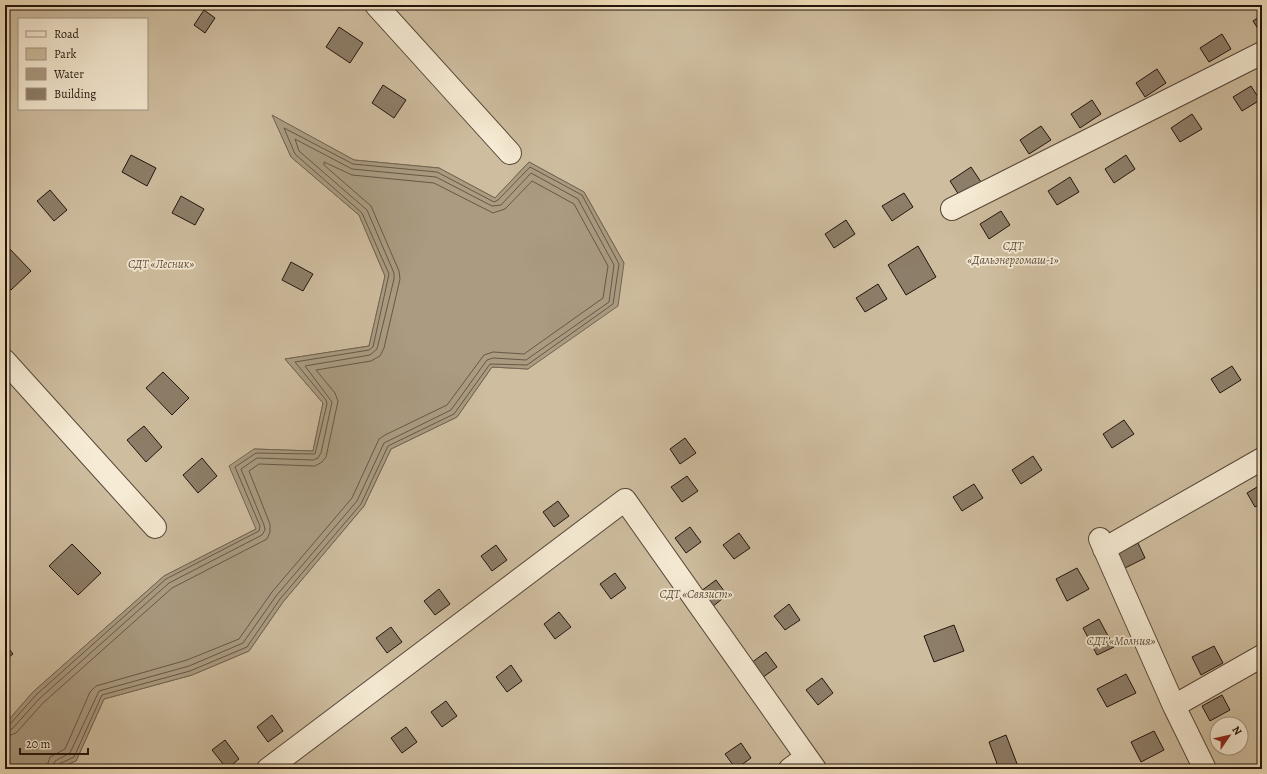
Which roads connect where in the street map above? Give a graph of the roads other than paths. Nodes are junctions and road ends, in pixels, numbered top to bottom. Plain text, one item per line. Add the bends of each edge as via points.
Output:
1 (376, 5) edge
2 (1262, 53) edge
3 (510, 153) dead end
4 (952, 209) dead end
5 (5, 361) edge
6 (1262, 458) edge
7 (155, 527) dead end
8 (1262, 656) edge
9 (1174, 706) junction
10 (804, 765) edge
11 (268, 769) edge
12 (1205, 769) edge

1 - 3 lane
2 - 4 lane
5 - 7 lane
6 - 9 lane via 1102,544
8 - 9 lane
9 - 12 lane
10 - 11 lane via 625,500

